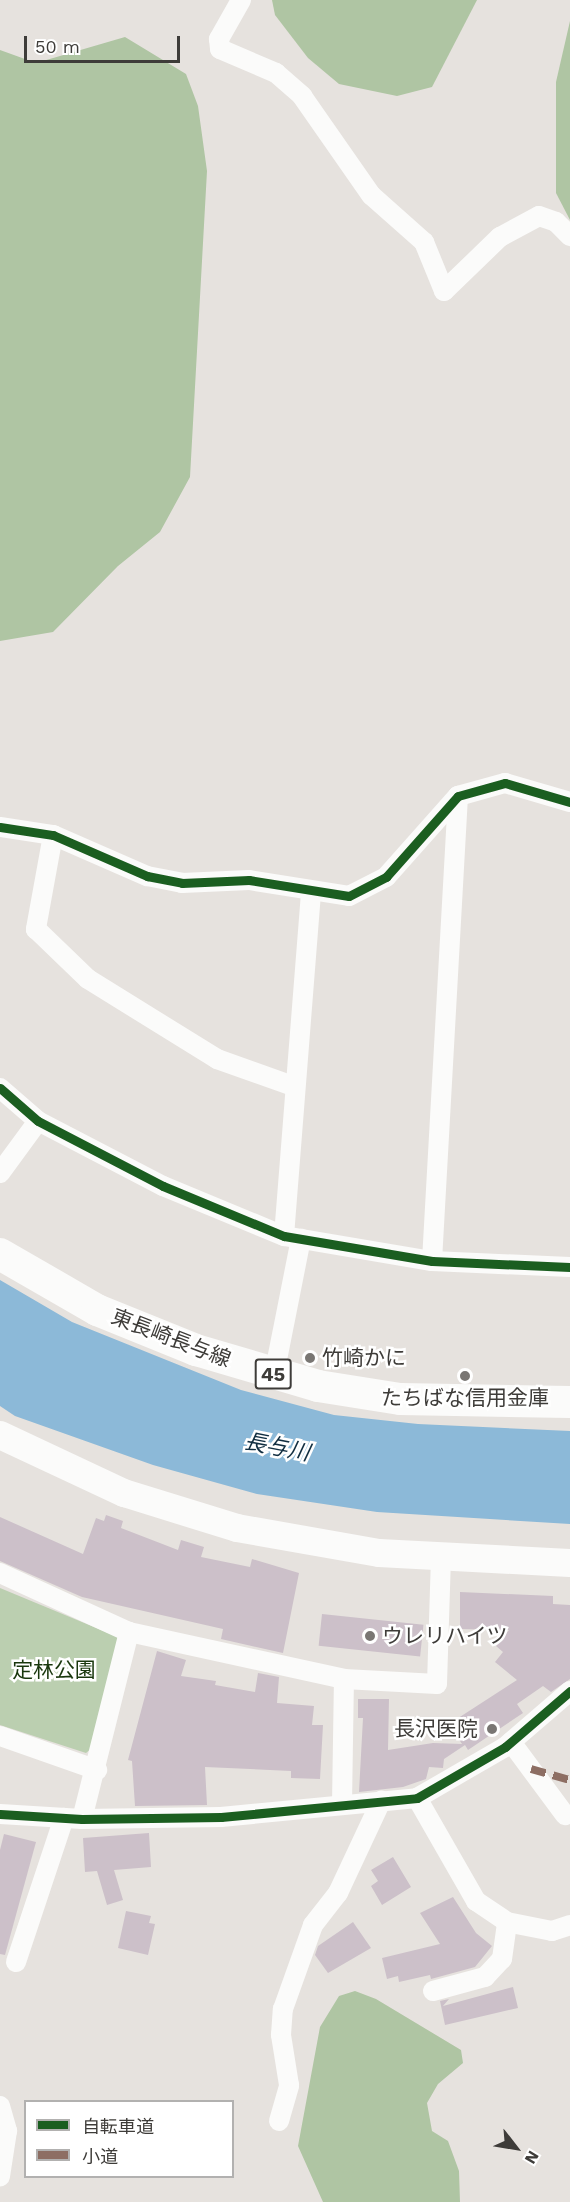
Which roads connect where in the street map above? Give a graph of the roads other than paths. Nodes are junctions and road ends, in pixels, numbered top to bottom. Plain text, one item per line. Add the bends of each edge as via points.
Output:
1 (241, 0) edge
2 (570, 236) edge
3 (458, 796) junction
4 (570, 802) edge
5 (0, 827) edge
6 (53, 835) junction
7 (311, 892) junction
8 (293, 1086) junction
9 (0, 1088) edge
10 (38, 1121) junction
11 (0, 1173) edge
12 (292, 1237) junction
13 (0, 1254) edge
14 (432, 1261) junction
15 (570, 1267) edge
16 (274, 1375) junction
17 (570, 1402) edge
18 (0, 1435) edge
19 (441, 1557) junction
20 (570, 1563) edge
21 (0, 1573) edge
22 (129, 1632) junction
23 (344, 1679) junction
24 (570, 1691) edge
25 (0, 1736) edge
26 (511, 1742) junction
27 (97, 1770) junction
28 (417, 1798) junction
29 (381, 1801) junction
30 (342, 1804) junction
31 (0, 1814) edge
32 (565, 1815) dead end
33 (73, 1819) junction
34 (507, 1922) junction
35 (570, 1925) edge
36 (16, 1962) dead end
37 (433, 1991) dead end
38 (0, 2106) edge
39 (279, 2121) dead end
40 (0, 2176) edge

1 - 2 street via 219,39 220,49 276,73 302,96 371,195 424,242 444,291 500,237 539,216 556,222
3 - 4 street via 505,783
3 - 7 street via 386,877 349,896
3 - 14 street
5 - 6 street
6 - 7 street via 147,876 182,883 249,880
6 - 8 street via 36,928 88,979 217,1059
7 - 8 street
8 - 12 street
9 - 10 street
10 - 11 street
10 - 12 street via 163,1186
12 - 14 street
12 - 16 street
13 - 16 main road, 東長崎長与線 / 45 via 97,1310
14 - 15 street
16 - 17 main road, 東長崎長与線 / 45 via 400,1399
18 - 19 street via 124,1493 237,1528 379,1553
19 - 20 street
19 - 23 street via 436,1684
21 - 22 street
22 - 23 street
22 - 27 street
23 - 30 street
24 - 26 street
25 - 27 street
26 - 28 street
26 - 32 street
27 - 33 street
28 - 29 street
28 - 34 street via 476,1901
29 - 30 street
29 - 39 street via 338,1893 314,1925 283,2009 281,2035 289,2085
30 - 33 street via 221,1817
31 - 33 street
33 - 36 street
34 - 35 street via 552,1931
34 - 37 street via 502,1959 484,1977
38 - 40 street via 7,2131

